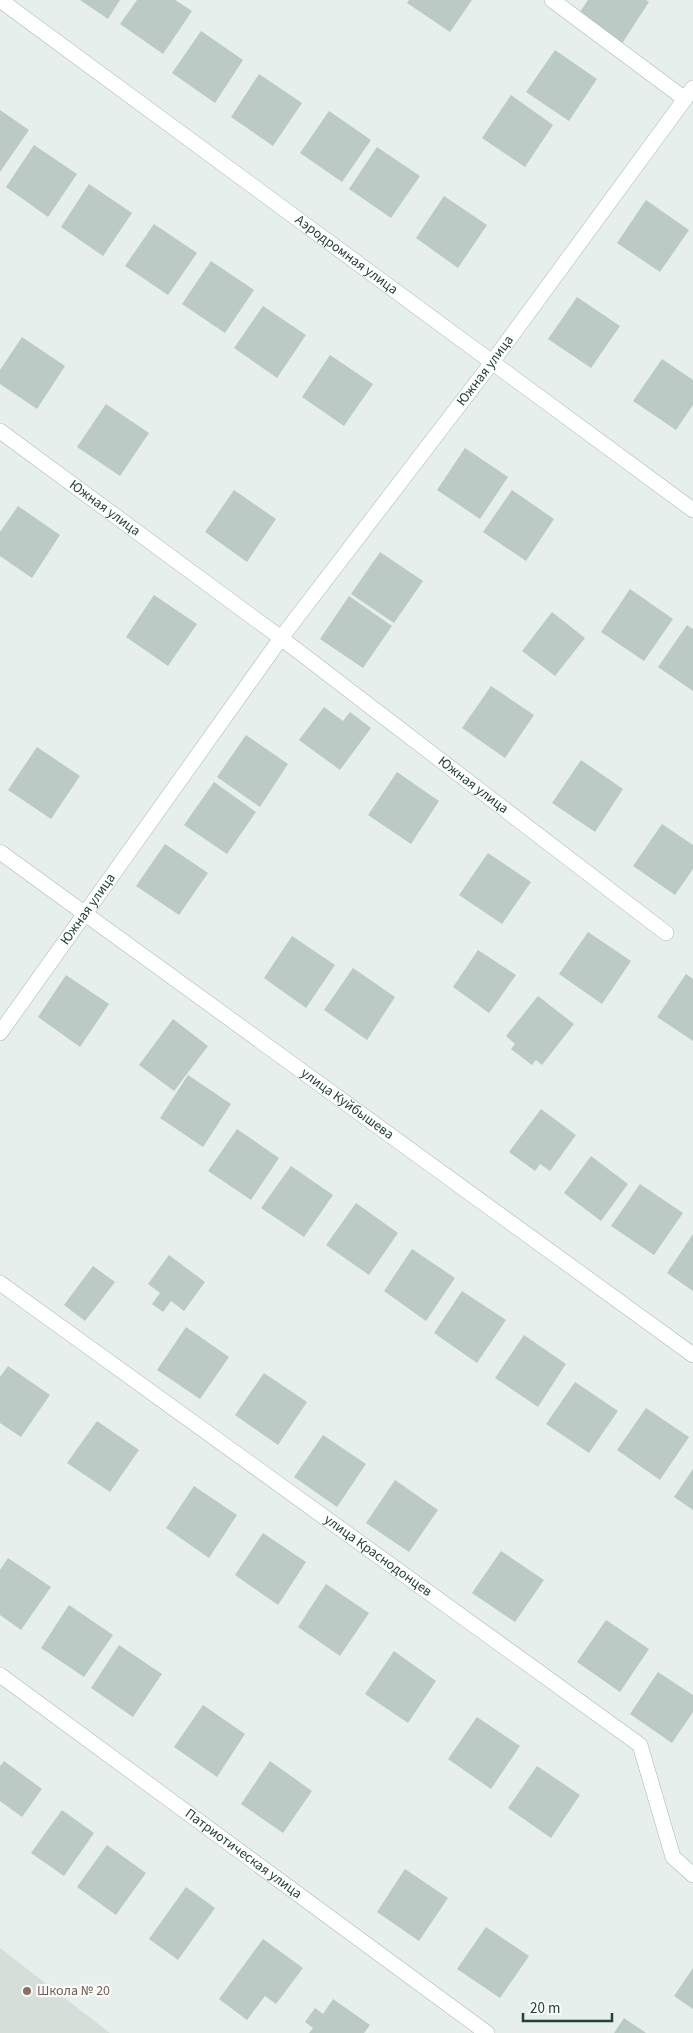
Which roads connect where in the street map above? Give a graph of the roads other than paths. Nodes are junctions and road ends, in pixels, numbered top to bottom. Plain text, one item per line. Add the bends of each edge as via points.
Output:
1 (0, 0) edge
2 (552, 0) edge
3 (689, 94) edge
4 (493, 361) junction
5 (0, 431) edge
6 (693, 510) edge
7 (281, 638) junction
8 (0, 852) edge
9 (86, 915) junction
10 (666, 933) dead end
11 (0, 1033) edge
12 (0, 1284) edge
13 (693, 1355) edge
14 (0, 1675) edge
15 (693, 1875) edge
16 (487, 2033) edge

1 - 4 street, Аэродромная улица
2 - 3 street, Южная улица
3 - 4 street, Южная улица
4 - 6 street, Аэродромная улица
4 - 7 street, Южная улица
5 - 7 street, Южная улица
7 - 9 street, Южная улица
7 - 10 street, Южная улица
8 - 9 street, улица Куйбышева
9 - 11 street, Южная улица
9 - 13 street, улица Куйбышева
12 - 15 street, улица Краснодонцев via 640,1745 673,1857
14 - 16 street, Патриотическая улица

